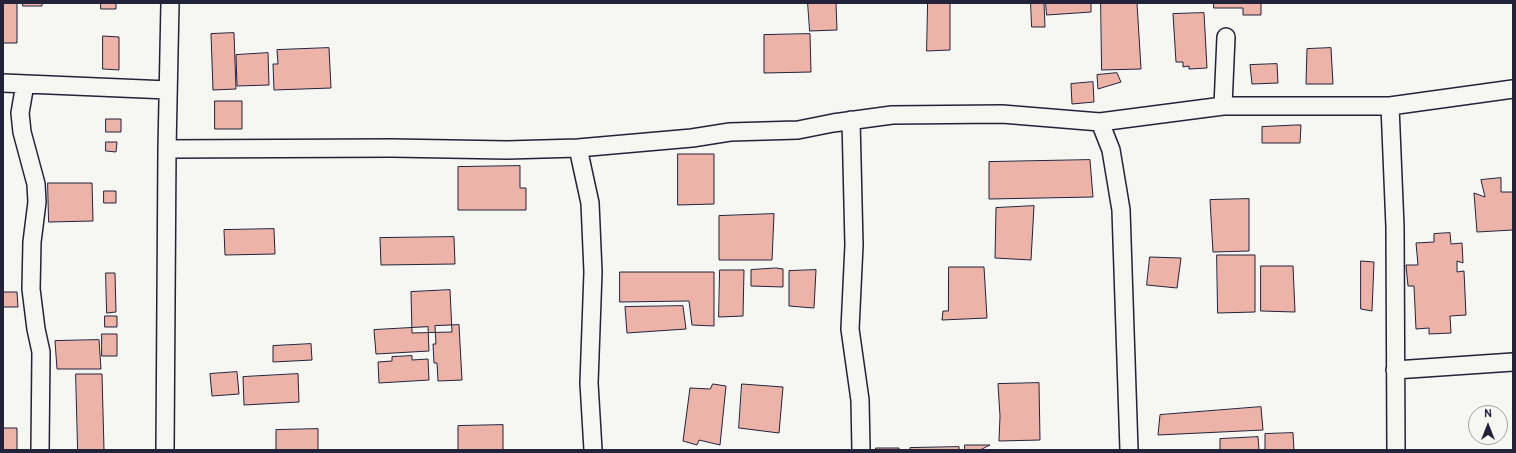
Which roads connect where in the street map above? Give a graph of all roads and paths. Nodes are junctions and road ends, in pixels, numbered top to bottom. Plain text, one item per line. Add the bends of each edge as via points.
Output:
1 (170, 3) edge
2 (1226, 37) dead end
3 (3, 83) edge
4 (25, 84) junction
5 (1513, 89) edge
6 (168, 90) junction
7 (1223, 106) junction
8 (1390, 106) junction
9 (851, 120) junction
10 (1100, 122) junction
11 (578, 148) junction
12 (167, 149) junction
13 (1513, 362) edge
14 (1395, 370) junction
15 (40, 450) edge
16 (165, 450) edge
17 (593, 450) edge
18 (860, 450) edge
19 (1129, 450) edge
20 (1396, 450) edge

1 - 6 street
2 - 7 street
3 - 4 street
4 - 6 street
4 - 15 street via 20,113 22,132 36,184 37,202 32,242 31,289 41,352
5 - 8 street
6 - 12 street
7 - 8 street
7 - 10 street
8 - 14 street
9 - 10 street via 892,115 1002,114
9 - 11 street via 798,130 730,132
9 - 18 street via 854,245 850,329 860,400
10 - 19 street via 1111,150 1121,210
11 - 12 street
11 - 17 street via 590,203 593,272 589,383
12 - 16 street
13 - 14 street
14 - 20 street

